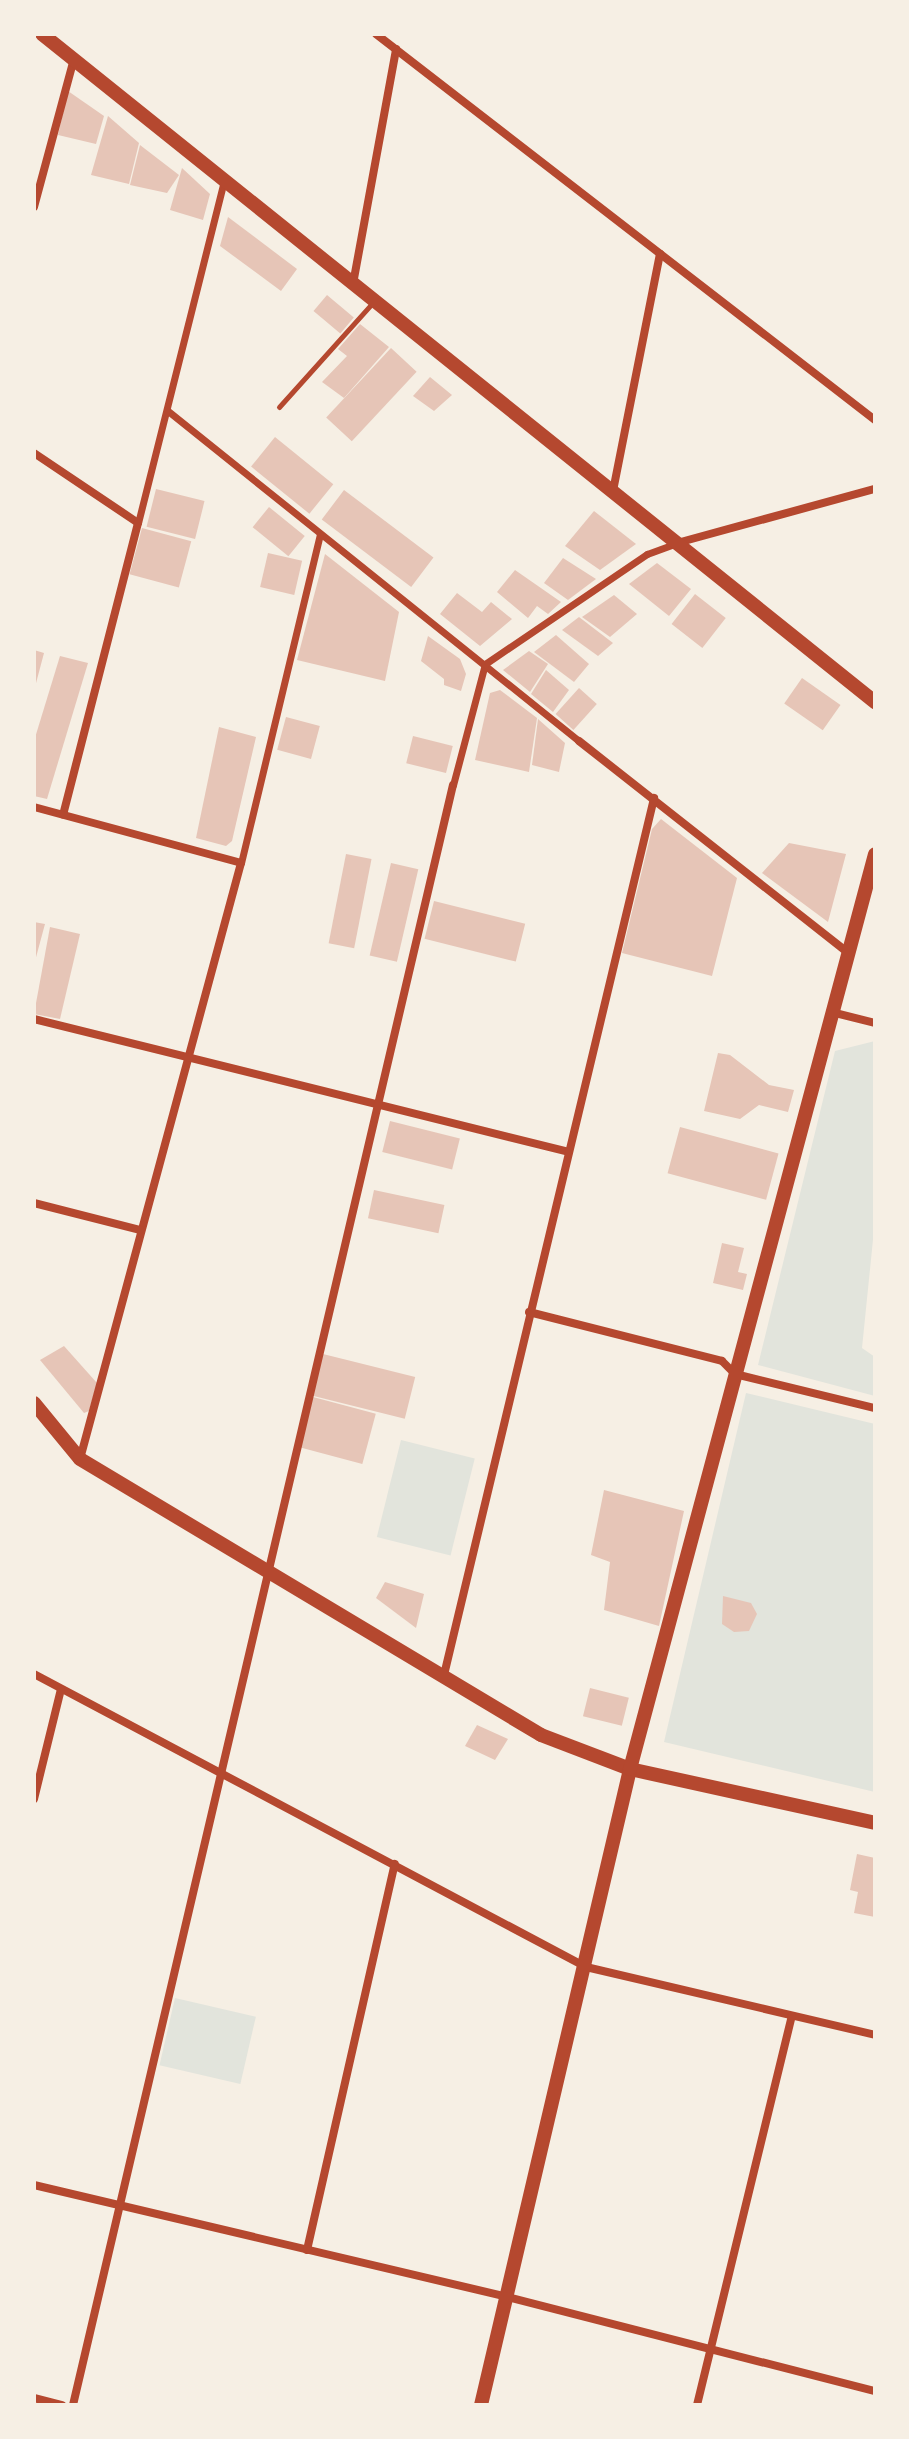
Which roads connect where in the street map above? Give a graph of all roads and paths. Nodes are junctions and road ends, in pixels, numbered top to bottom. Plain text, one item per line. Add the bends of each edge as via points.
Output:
1 (42, 34) edge
2 (376, 34) edge
3 (60, 40) edge
4 (396, 49) junction
5 (74, 59) junction
6 (224, 180) junction
7 (34, 207) edge
8 (660, 254) junction
9 (353, 284) junction
10 (374, 300) junction
11 (279, 407) dead end
12 (168, 411) junction
13 (875, 420) edge
14 (34, 453) edge
15 (875, 489) edge
16 (613, 491) junction
17 (138, 523) junction
18 (320, 535) junction
19 (677, 543) junction
20 (485, 664) junction
21 (875, 702) edge
22 (579, 741) joint
23 (453, 785) joint
24 (654, 798) junction
25 (34, 807) edge
26 (63, 815) junction
27 (875, 854) edge
28 (241, 863) junction
29 (848, 953) junction
30 (831, 1012) junction
31 (34, 1019) edge
32 (875, 1023) edge
33 (186, 1057) junction
34 (379, 1103) junction
35 (569, 1152) junction
36 (34, 1203) edge
37 (140, 1230) junction
38 (529, 1312) junction
39 (735, 1374) junction
40 (34, 1403) edge
41 (875, 1408) edge
42 (80, 1459) junction
43 (269, 1570) junction
44 (34, 1674) edge
45 (444, 1675) junction
46 (61, 1689) junction
47 (630, 1769) junction
48 (222, 1772) junction
49 (34, 1799) edge
50 (875, 1823) edge
51 (395, 1864) junction
52 (586, 1967) junction
53 (792, 2016) junction
54 (875, 2035) edge
55 (34, 2185) edge
56 (122, 2205) junction
57 (307, 2250) junction
58 (504, 2296) junction
59 (710, 2351) junction
60 (875, 2391) edge
61 (34, 2398) edge
62 (62, 2405) edge
63 (73, 2405) edge
64 (481, 2405) edge
65 (697, 2405) edge

1 - 3 street
2 - 4 street
3 - 5 street
4 - 8 street
4 - 9 street
5 - 6 street
5 - 7 street
6 - 9 street
6 - 12 street
8 - 13 street
8 - 16 street
9 - 10 street
10 - 11 lane
10 - 16 street
12 - 17 street
12 - 18 street
14 - 17 street
15 - 19 street
16 - 19 street
17 - 26 street
18 - 20 street
18 - 28 street
19 - 20 street via 647,554
19 - 21 street
20 - 22 street
20 - 23 street
22 - 24 street
23 - 34 street
24 - 29 street
24 - 35 street
25 - 26 street
26 - 28 street
27 - 29 street
28 - 33 street
29 - 30 street
30 - 32 street
30 - 39 street
31 - 33 street
33 - 34 street
33 - 37 street
34 - 35 street
34 - 43 street
35 - 38 street
36 - 37 street
37 - 42 street
38 - 39 street via 722,1361
38 - 45 street
39 - 41 street
39 - 47 street
40 - 42 street
42 - 43 street
43 - 45 street
43 - 48 street
44 - 46 street
45 - 47 street via 541,1735
46 - 48 street
46 - 49 street
47 - 50 street
47 - 52 street
48 - 51 street
48 - 56 street
51 - 52 street
51 - 57 street
52 - 53 street
52 - 58 street
53 - 54 street
53 - 59 street
55 - 56 street
56 - 57 street
56 - 63 street
57 - 58 street
58 - 59 street
58 - 64 street
59 - 60 street
59 - 65 street
61 - 62 street

